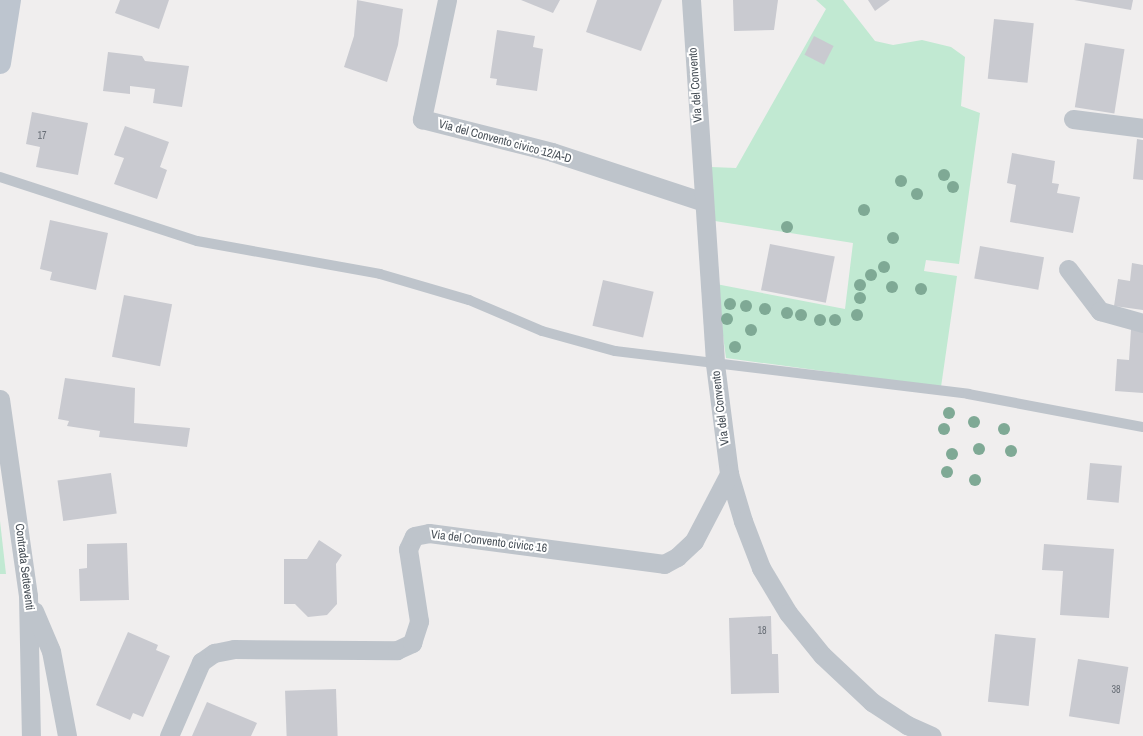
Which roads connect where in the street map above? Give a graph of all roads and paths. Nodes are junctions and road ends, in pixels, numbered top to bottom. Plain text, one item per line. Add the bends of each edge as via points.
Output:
1 (10, 0) edge
2 (447, 0) edge
3 (691, 0) edge
4 (0, 64) edge
5 (1073, 119) dead end
6 (1143, 128) edge
7 (0, 178) edge
8 (704, 202) junction
9 (1068, 268) dead end
10 (1143, 323) edge
11 (716, 364) junction
12 (0, 399) edge
13 (1143, 427) edge
14 (729, 474) junction
15 (28, 596) junction
16 (31, 736) edge
17 (68, 736) edge
18 (169, 736) edge
19 (932, 736) edge

1 - 4 main road
2 - 8 street, Via del Convento civico 12/A-D via 422,119 552,152
3 - 8 street, Via del Convento
5 - 6 street
7 - 11 lane via 197,241 380,274 470,300 542,331 615,351
8 - 11 street, Via del Convento
9 - 10 street via 1100,311
11 - 13 lane via 968,394
11 - 14 street, Via del Convento
12 - 15 street, Contrada Setteventi
14 - 18 street, Via del Convento civicc 16 via 694,540 677,557 664,564 429,533 414,536 408,549 419,621 412,643 397,650 234,649 214,653 201,662
14 - 19 street, Via del Convento via 761,568 788,613 822,655 872,702 907,725
15 - 16 street, Contrada Setteventi
15 - 17 street via 51,651

